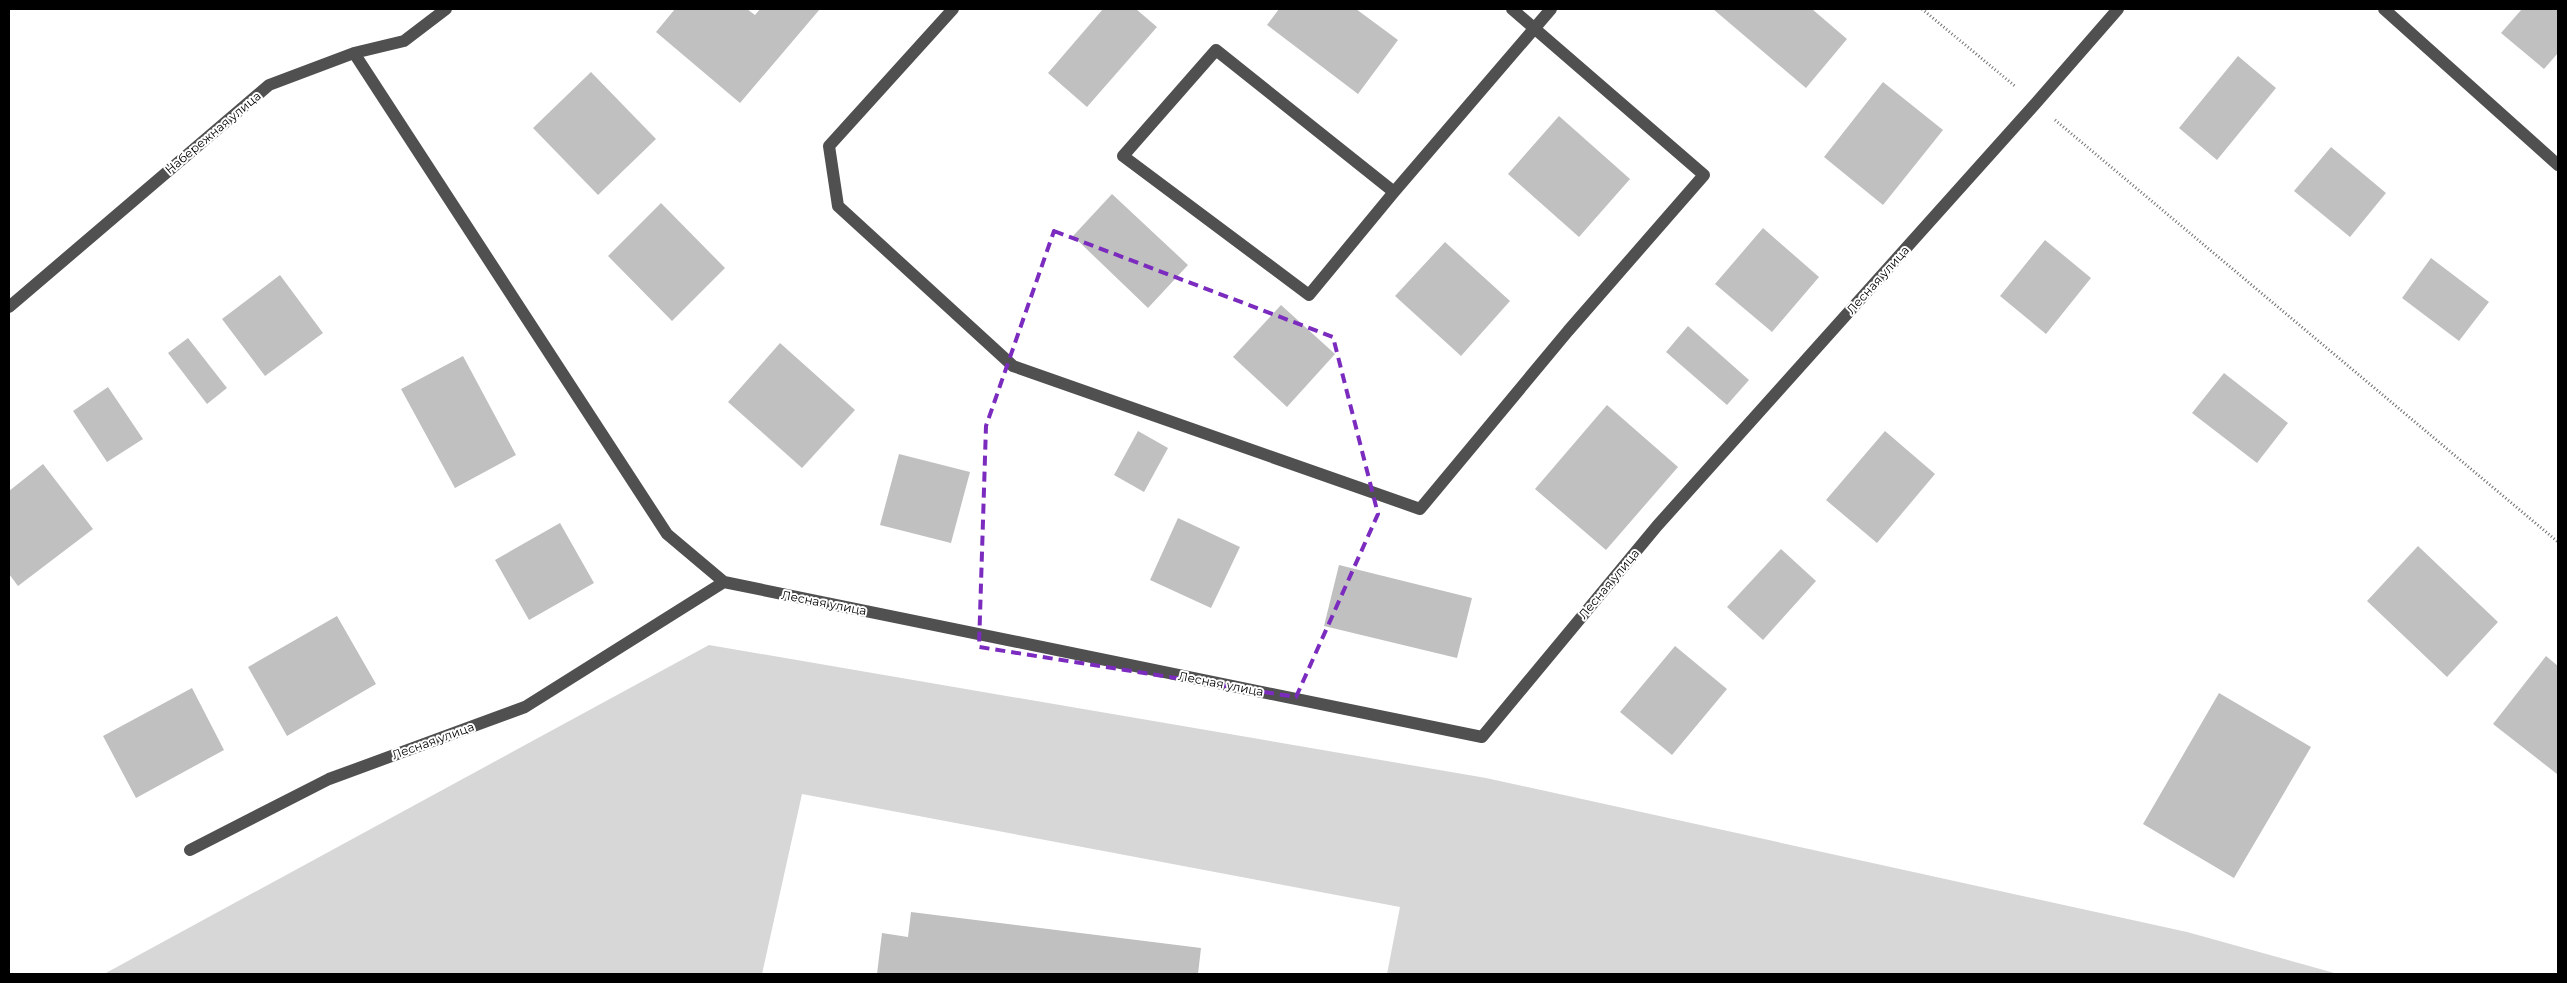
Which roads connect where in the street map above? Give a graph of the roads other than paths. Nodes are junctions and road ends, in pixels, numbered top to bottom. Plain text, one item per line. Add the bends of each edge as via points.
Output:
1 (446, 9) edge
2 (953, 9) edge
3 (1512, 9) edge
4 (1551, 9) edge
5 (2118, 9) edge
6 (2384, 9) edge
7 (1534, 27) junction
8 (354, 53) junction
9 (2558, 165) edge
10 (1394, 192) junction
11 (9, 307) edge
12 (724, 582) junction
13 (190, 850) dead end

1 - 8 street, Набережная улица via 404,41
2 - 7 street via 829,146 838,206 1014,366 1420,509 1568,331 1704,176
3 - 7 street
4 - 7 street
5 - 12 street, Лесная улица via 1657,526 1482,736
6 - 9 street
7 - 10 street
8 - 11 street, Набережная улица via 269,86
8 - 12 street via 667,534
10 - 10 street via 1309,295 1123,156 1216,50
12 - 13 street, Лесная улица via 525,707 329,780

